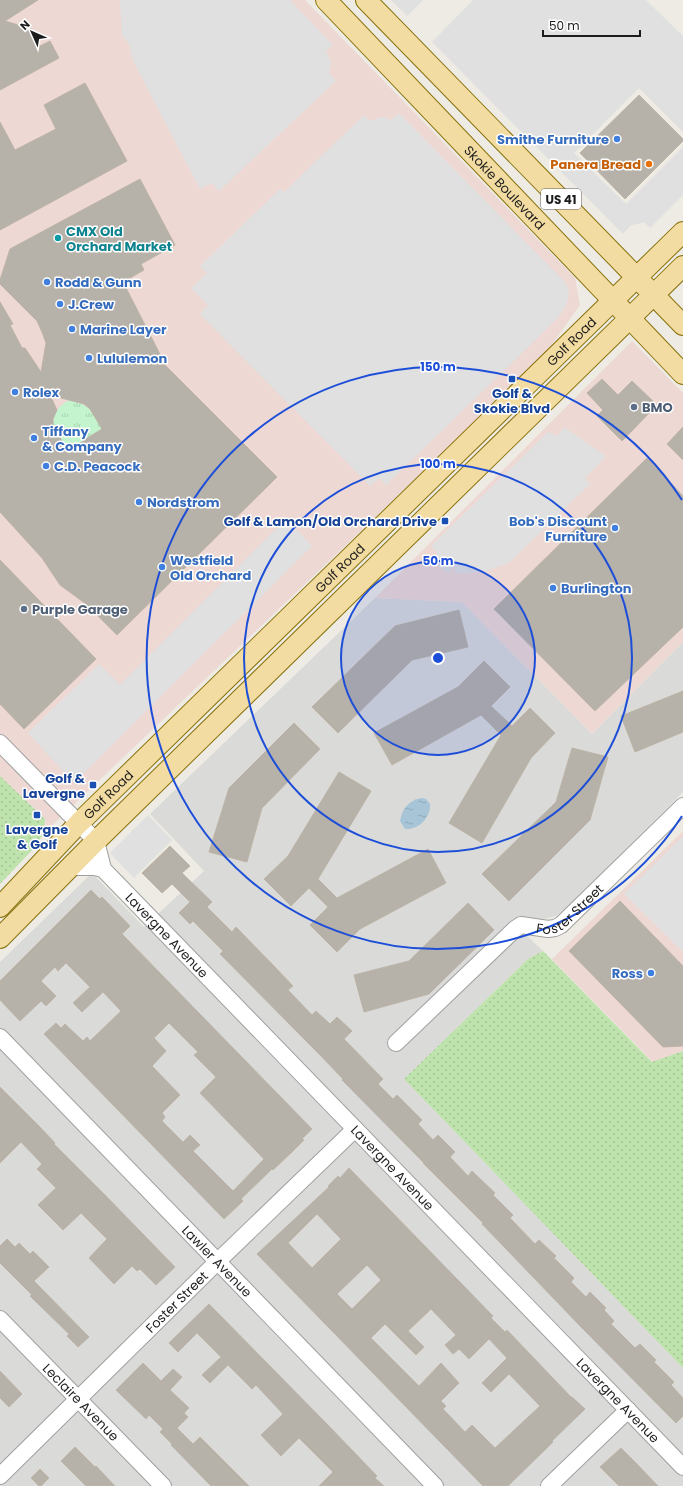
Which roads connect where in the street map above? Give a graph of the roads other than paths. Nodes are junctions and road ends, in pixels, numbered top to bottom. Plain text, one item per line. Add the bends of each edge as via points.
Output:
1 (326, 0) edge
2 (366, 0) edge
3 (683, 232) edge
4 (683, 266) edge
5 (637, 278) junction
6 (654, 295) junction
7 (613, 301) junction
8 (630, 319) junction
9 (683, 325) edge
10 (683, 374) edge
11 (0, 743) edge
12 (683, 806) edge
13 (79, 824) junction
14 (96, 841) junction
15 (71, 867) junction
16 (102, 869) junction
17 (0, 907) edge
18 (0, 938) edge
19 (0, 1037) edge
20 (396, 1043) dead end
21 (355, 1129) junction
22 (218, 1262) junction
23 (0, 1319) edge
24 (78, 1400) junction
25 (628, 1410) junction
26 (683, 1467) edge
27 (0, 1476) edge
28 (163, 1486) edge
29 (434, 1486) edge
30 (549, 1486) edge

1 - 7 main road, Skokie Boulevard / US 41
2 - 5 main road, US 41
3 - 5 main road, Golf Road
4 - 6 main road, Golf Road
5 - 6 main road, US 41
5 - 7 main road, Golf Road
6 - 8 main road, Golf Road
6 - 9 main road, US 41
7 - 8 main road, Skokie Boulevard / US 41
7 - 13 main road, Golf Road
8 - 10 main road, Skokie Boulevard / US 41
8 - 14 main road, Golf Road
11 - 13 street
12 - 20 street, Foster Street via 561,925 548,929 521,925 515,929
13 - 14 street
13 - 17 main road, Golf Road
14 - 15 main road, Golf Road
14 - 16 street
15 - 16 street
15 - 18 main road, Golf Road
16 - 21 street, Lavergne Avenue
19 - 22 street, Lawler Avenue
21 - 22 street, Foster Street
21 - 25 street, Lavergne Avenue
22 - 24 street, Foster Street
22 - 29 street, Lawler Avenue
23 - 24 street, Leclaire Avenue
24 - 27 street, Foster Street
24 - 28 street, Leclaire Avenue
25 - 26 street, Lavergne Avenue
25 - 30 street

